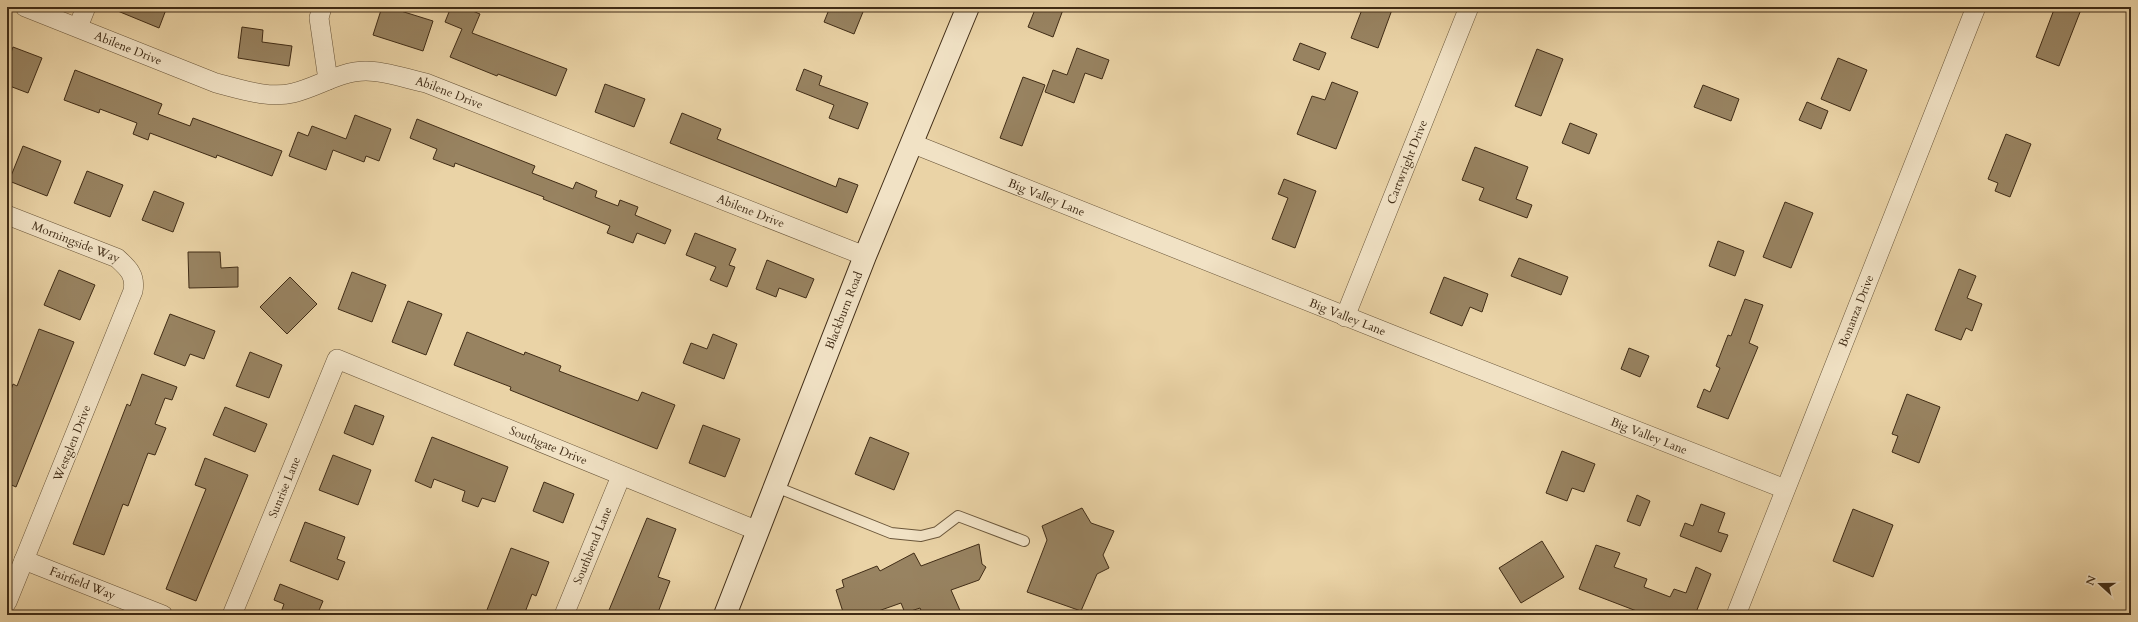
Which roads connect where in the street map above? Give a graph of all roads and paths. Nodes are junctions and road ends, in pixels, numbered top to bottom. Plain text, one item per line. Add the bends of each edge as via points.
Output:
1 (25, 7) edge
2 (86, 7) edge
3 (322, 7) edge
4 (968, 7) edge
5 (1469, 7) edge
6 (1976, 7) edge
7 (78, 27) junction
8 (328, 80) junction
9 (911, 143) junction
10 (7, 215) edge
11 (865, 256) junction
12 (135, 282) joint
13 (1345, 317) junction
14 (337, 359) joint
15 (621, 476) junction
16 (776, 487) junction
17 (1785, 489) junction
18 (758, 531) junction
19 (1024, 541) dead end
20 (24, 560) junction
21 (7, 602) edge
22 (163, 615) edge
23 (232, 615) edge
24 (564, 615) edge
25 (725, 615) edge
26 (1736, 615) edge

1 - 7 street, Abilene Drive
2 - 7 street
3 - 8 street via 319,18
4 - 9 main road, Blackburn Road
5 - 13 street, Cartwright Drive
6 - 17 street, Bonanza Drive
7 - 8 street, Abilene Drive via 216,83 245,90 274,95 293,94
8 - 11 street, Abilene Drive via 340,75 365,71 426,83
9 - 11 main road, Blackburn Road
9 - 13 street, Big Valley Lane
10 - 12 street, Morningside Way via 117,258 130,269
11 - 16 main road, Blackburn Road
12 - 20 street, Westglen Drive
13 - 17 street, Big Valley Lane
14 - 15 street, Southgate Drive
14 - 23 street, Sunrise Lane
15 - 18 street, Southgate Drive
15 - 24 street, Southbend Lane
16 - 18 main road, Blackburn Road
16 - 19 lane via 891,534 921,536 937,532 958,516
17 - 26 street, Bonanza Drive
18 - 25 main road, Blackburn Road
20 - 21 street, Westglen Drive
20 - 22 street, Fairfield Way

